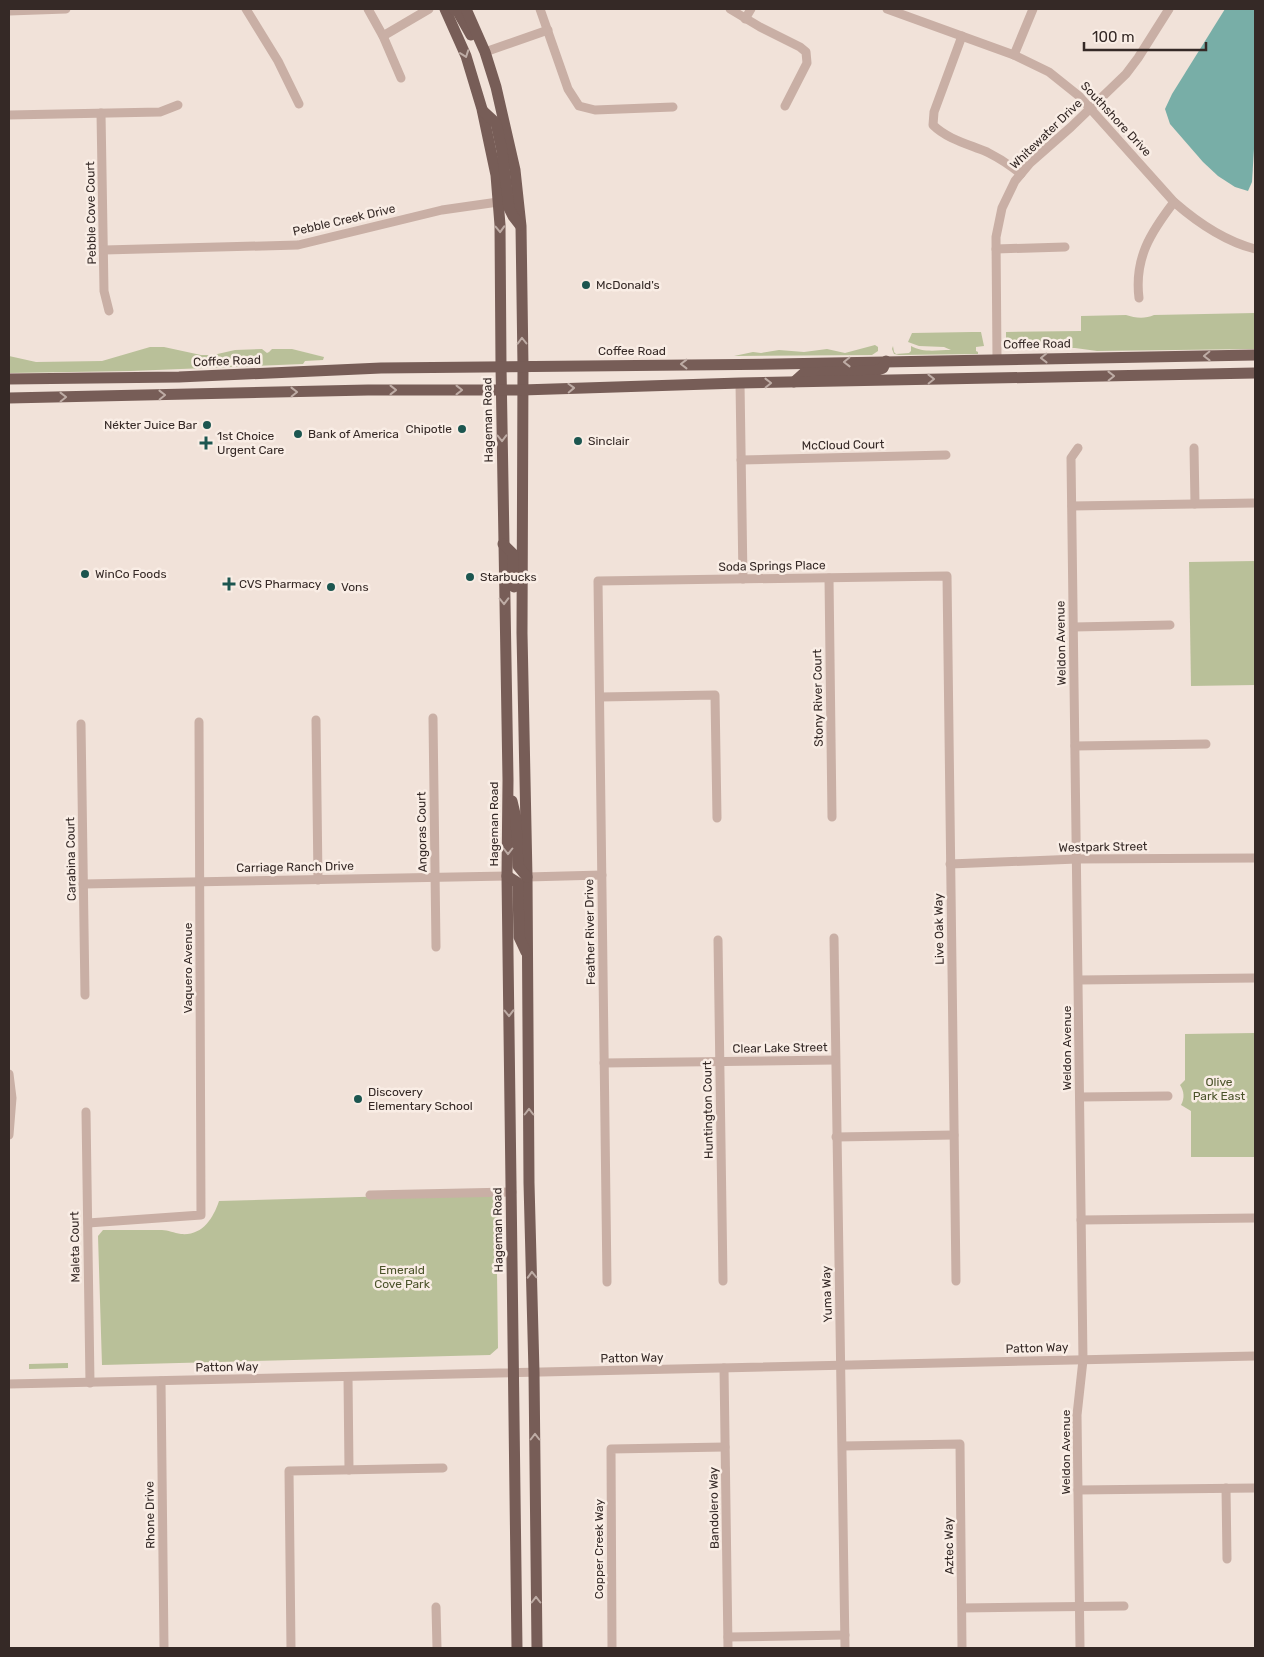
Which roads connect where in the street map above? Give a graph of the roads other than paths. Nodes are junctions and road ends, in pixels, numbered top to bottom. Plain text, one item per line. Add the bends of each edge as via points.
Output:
1 (66, 9) edge
2 (246, 9) edge
3 (368, 9) edge
4 (429, 9) edge
5 (446, 9) edge
6 (453, 9) edge
7 (466, 9) edge
8 (540, 9) edge
9 (730, 9) edge
10 (751, 9) edge
11 (887, 9) edge
12 (1033, 9) edge
13 (1169, 9) edge
14 (9, 11) edge
15 (745, 18) junction
16 (548, 30) junction
17 (383, 36) junction
18 (962, 36) junction
19 (485, 52) junction
20 (1014, 55) junction
21 (401, 78) dead end
22 (178, 104) dead end
23 (299, 104) dead end
24 (785, 106) dead end
25 (673, 108) dead end
26 (1091, 108) junction
27 (482, 109) junction
28 (102, 113) junction
29 (9, 115) edge
30 (1021, 174) junction
31 (498, 202) junction
32 (1174, 202) junction
33 (521, 226) junction
34 (1065, 247) dead end
35 (996, 248) junction
36 (1255, 249) edge
37 (104, 250) junction
38 (1139, 298) dead end
39 (109, 311) dead end
40 (1255, 355) edge
41 (997, 359) junction
42 (886, 361) junction
43 (501, 366) junction
44 (523, 366) junction
45 (1255, 373) edge
46 (9, 379) edge
47 (794, 382) junction
48 (740, 383) junction
49 (501, 390) junction
50 (522, 390) junction
51 (9, 398) edge
52 (1078, 448) dead end
53 (1194, 448) dead end
54 (946, 455) dead end
55 (741, 460) junction
56 (1255, 503) edge
57 (1195, 504) junction
58 (1072, 506) junction
59 (503, 544) junction
60 (947, 576) joint
61 (829, 578) junction
62 (743, 579) junction
63 (598, 581) joint
64 (1170, 625) dead end
65 (1074, 627) junction
66 (522, 633) junction
67 (600, 697) junction
68 (433, 718) dead end
69 (316, 720) dead end
70 (198, 722) dead end
71 (81, 724) dead end
72 (1206, 744) dead end
73 (1075, 746) junction
74 (508, 780) junction
75 (832, 817) dead end
76 (717, 818) dead end
77 (1255, 858) edge
78 (1077, 860) junction
79 (950, 864) junction
80 (602, 875) junction
81 (508, 876) junction
82 (528, 877) junction
83 (435, 878) junction
84 (318, 880) junction
85 (200, 882) junction
86 (83, 884) junction
87 (834, 938) dead end
88 (718, 940) dead end
89 (436, 947) dead end
90 (527, 956) junction
91 (1255, 978) edge
92 (1079, 980) junction
93 (85, 995) dead end
94 (835, 1060) junction
95 (720, 1062) junction
96 (604, 1063) junction
97 (9, 1074) edge
98 (1168, 1096) dead end
99 (1080, 1097) junction
100 (86, 1112) dead end
101 (954, 1135) junction
102 (9, 1136) edge
103 (836, 1137) junction
104 (512, 1192) junction
105 (370, 1195) dead end
106 (1255, 1218) edge
107 (1081, 1220) junction
108 (88, 1223) junction
109 (723, 1281) dead end
110 (956, 1281) dead end
111 (607, 1282) dead end
112 (1255, 1356) edge
113 (1083, 1360) junction
114 (842, 1366) junction
115 (724, 1368) junction
116 (534, 1372) junction
117 (514, 1373) junction
118 (348, 1377) junction
119 (161, 1381) junction
120 (90, 1382) junction
121 (9, 1384) edge
122 (843, 1446) junction
123 (725, 1447) junction
124 (443, 1468) dead end
125 (349, 1470) junction
126 (1226, 1488) junction
127 (1255, 1488) edge
128 (1078, 1490) junction
129 (1226, 1559) dead end
130 (1080, 1606) junction
131 (1124, 1606) dead end
132 (436, 1607) dead end
133 (962, 1608) junction
134 (845, 1635) junction
135 (728, 1637) junction
136 (164, 1648) edge
137 (291, 1648) edge
138 (437, 1648) edge
139 (517, 1648) edge
140 (537, 1648) edge
141 (612, 1648) edge
142 (728, 1648) edge
143 (845, 1648) edge
144 (962, 1648) edge
145 (1080, 1648) edge

1 - 14 street
2 - 23 street via 278,61
3 - 17 street
4 - 17 street
5 -> 27 main road, Hageman Road via 466,56
6 - 19 main road
7 - 19 main road
8 - 16 street
9 - 15 street
10 - 15 street
11 - 18 street, Southshore Drive
12 - 20 street
13 - 26 street, Whitewater Drive via 1126,74
15 - 24 street via 806,52 807,63
16 - 19 street
16 - 25 street via 568,89 579,106 595,110
17 - 21 street
18 - 20 street, Southshore Drive
18 - 30 street via 934,112 933,125 942,133 995,156
19 - 33 main road via 515,170
20 - 26 street, Southshore Drive via 1049,72
22 - 28 street via 160,112
26 - 30 street, Whitewater Drive
26 - 32 street, Southshore Drive
27 - 31 main road, Hageman Road via 496,175
27 - 33 main road via 496,123 509,208
28 - 29 street
28 - 37 street, Pebble Cove Court
30 - 35 street, Whitewater Drive via 1002,208
31 - 37 street, Pebble Creek Drive via 442,210 298,245
31 -> 43 main road, Hageman Road
32 - 36 street, Southshore Drive via 1202,225
32 - 38 street via 1152,234 1138,267
44 -> 33 main road
34 - 35 street
35 - 41 street, Whitewater Drive
37 - 39 street, Pebble Cove Court via 104,291
40 -> 41 main road, Coffee Road
41 - 42 main road, Coffee Road
42 -> 44 main road, Coffee Road
42 - 47 main road via 883,368 874,371 804,373
43 - 44 main road, Coffee Road
43 - 46 main road, Coffee Road
43 - 49 main road, Hageman Road
44 - 50 main road
47 -> 45 main road
48 -> 47 main road
50 -> 48 main road
48 - 55 street
49 - 50 main road
51 -> 49 main road
49 -> 59 main road, Hageman Road
50 - 66 main road
52 - 58 street, Weldon Avenue via 1071,458
53 - 57 street
54 - 55 street, McCloud Court
55 - 62 street
56 - 57 street
57 - 58 street
58 - 65 street, Weldon Avenue
59 - 66 main road via 513,554 515,608
59 -> 74 main road, Hageman Road
60 - 61 street, Soda Springs Place
60 - 79 street, Live Oak Way
61 - 62 street, Soda Springs Place
61 - 75 street, Stony River Court
62 - 63 street, Soda Springs Place
63 - 67 street, Feather River Drive
64 - 65 street
65 - 73 street, Weldon Avenue
66 - 82 main road
67 - 76 street via 715,695
67 - 80 street, Feather River Drive
68 - 83 street, Angoras Court
69 - 84 street
70 - 85 street, Vaquero Avenue
71 - 86 street, Carabina Court
72 - 73 street
73 - 78 street, Weldon Avenue
74 -> 81 main road, Hageman Road
74 - 82 main road via 516,818 518,866
77 - 78 street, Westpark Street
78 - 79 street, Westpark Street
78 - 92 street, Weldon Avenue
79 - 101 street, Live Oak Way
80 - 82 street
80 - 96 street, Feather River Drive
81 - 83 street, Carriage Ranch Drive
81 - 90 main road via 518,883 519,938
81 -> 104 main road, Hageman Road
82 - 90 main road
83 - 84 street, Carriage Ranch Drive
83 - 89 street, Angoras Court
84 - 85 street, Carriage Ranch Drive
85 - 86 street, Carriage Ranch Drive
85 - 108 street, Vaquero Avenue via 201,1214
86 - 93 street, Carabina Court
87 - 94 street, Yuma Way
88 - 95 street, Huntington Court
116 -> 90 main road
91 - 92 street
92 - 99 street, Weldon Avenue
94 - 95 street, Clear Lake Street
94 - 103 street, Yuma Way
95 - 96 street, Clear Lake Street
95 - 109 street, Huntington Court
96 - 111 street, Feather River Drive
97 - 102 street via 12,1098
98 - 99 street
99 - 107 street, Weldon Avenue
100 - 108 street, Maleta Court
101 - 103 street
101 - 110 street, Live Oak Way
103 - 114 street, Yuma Way
104 - 105 street
104 - 117 main road, Hageman Road
106 - 107 street
107 - 113 street, Weldon Avenue
108 - 120 street, Maleta Court
112 - 113 street, Patton Way
113 - 114 street, Patton Way
113 - 128 street, Weldon Avenue via 1077,1415
114 - 115 street, Patton Way
114 - 122 street, Yuma Way
115 - 116 street, Patton Way
115 - 123 street, Bandolero Way
116 - 117 street, Patton Way
140 -> 116 main road
117 - 118 street, Patton Way
117 - 139 main road, Hageman Road
118 - 119 street, Patton Way
118 - 125 street
119 - 120 street, Patton Way
119 - 136 street, Rhone Drive
120 - 121 street, Patton Way
122 - 133 street, Aztec Way via 960,1444
122 - 134 street, Yuma Way
123 - 135 street, Bandolero Way
123 - 141 street, Copper Creek Way via 611,1449
124 - 125 street
125 - 137 street via 289,1471
126 - 127 street
126 - 128 street
126 - 129 street
128 - 130 street, Weldon Avenue
130 - 131 street
130 - 133 street
130 - 145 street, Weldon Avenue
132 - 138 street
133 - 144 street, Aztec Way
134 - 135 street
134 - 143 street, Yuma Way
135 - 142 street, Bandolero Way

